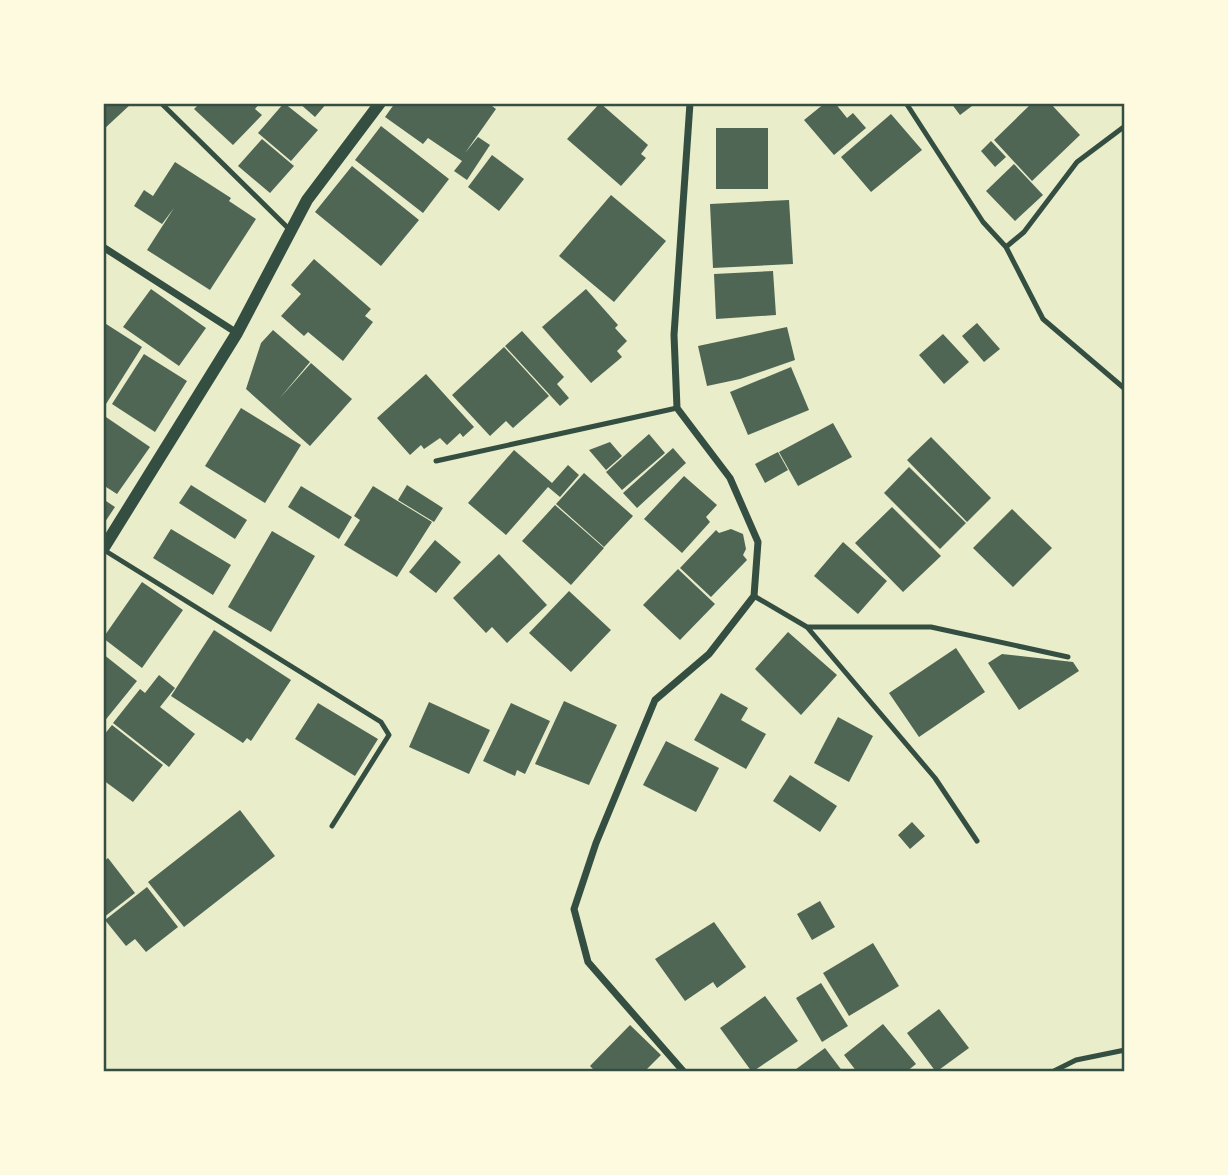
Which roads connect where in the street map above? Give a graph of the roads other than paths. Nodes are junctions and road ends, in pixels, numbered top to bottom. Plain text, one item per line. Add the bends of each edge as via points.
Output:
1 (161, 103) edge
2 (380, 103) edge
3 (690, 103) edge
4 (906, 103) edge
5 (1125, 126) edge
6 (290, 230) junction
7 (103, 247) edge
8 (1006, 247) junction
9 (237, 333) junction
10 (1125, 389) edge
11 (677, 408) junction
12 (436, 461) dead end
13 (103, 549) edge
14 (754, 596) junction
15 (807, 628) junction
16 (1068, 657) dead end
17 (332, 826) dead end
18 (977, 841) dead end
19 (1125, 1050) edge
20 (684, 1072) edge
21 (1052, 1072) edge

1 - 6 lane
2 - 6 street
3 - 11 street via 674,335
4 - 8 lane via 983,222
5 - 8 lane via 1077,162 1024,232
6 - 9 street
7 - 9 street
8 - 10 lane via 1043,319
9 - 13 street
11 - 12 lane
11 - 14 street via 730,478 758,542
13 - 17 lane via 381,722 388,735
14 - 15 lane
14 - 20 street via 709,654 655,700 574,909 588,962
15 - 16 lane via 931,627
15 - 18 lane via 935,778
19 - 21 lane via 1076,1060

